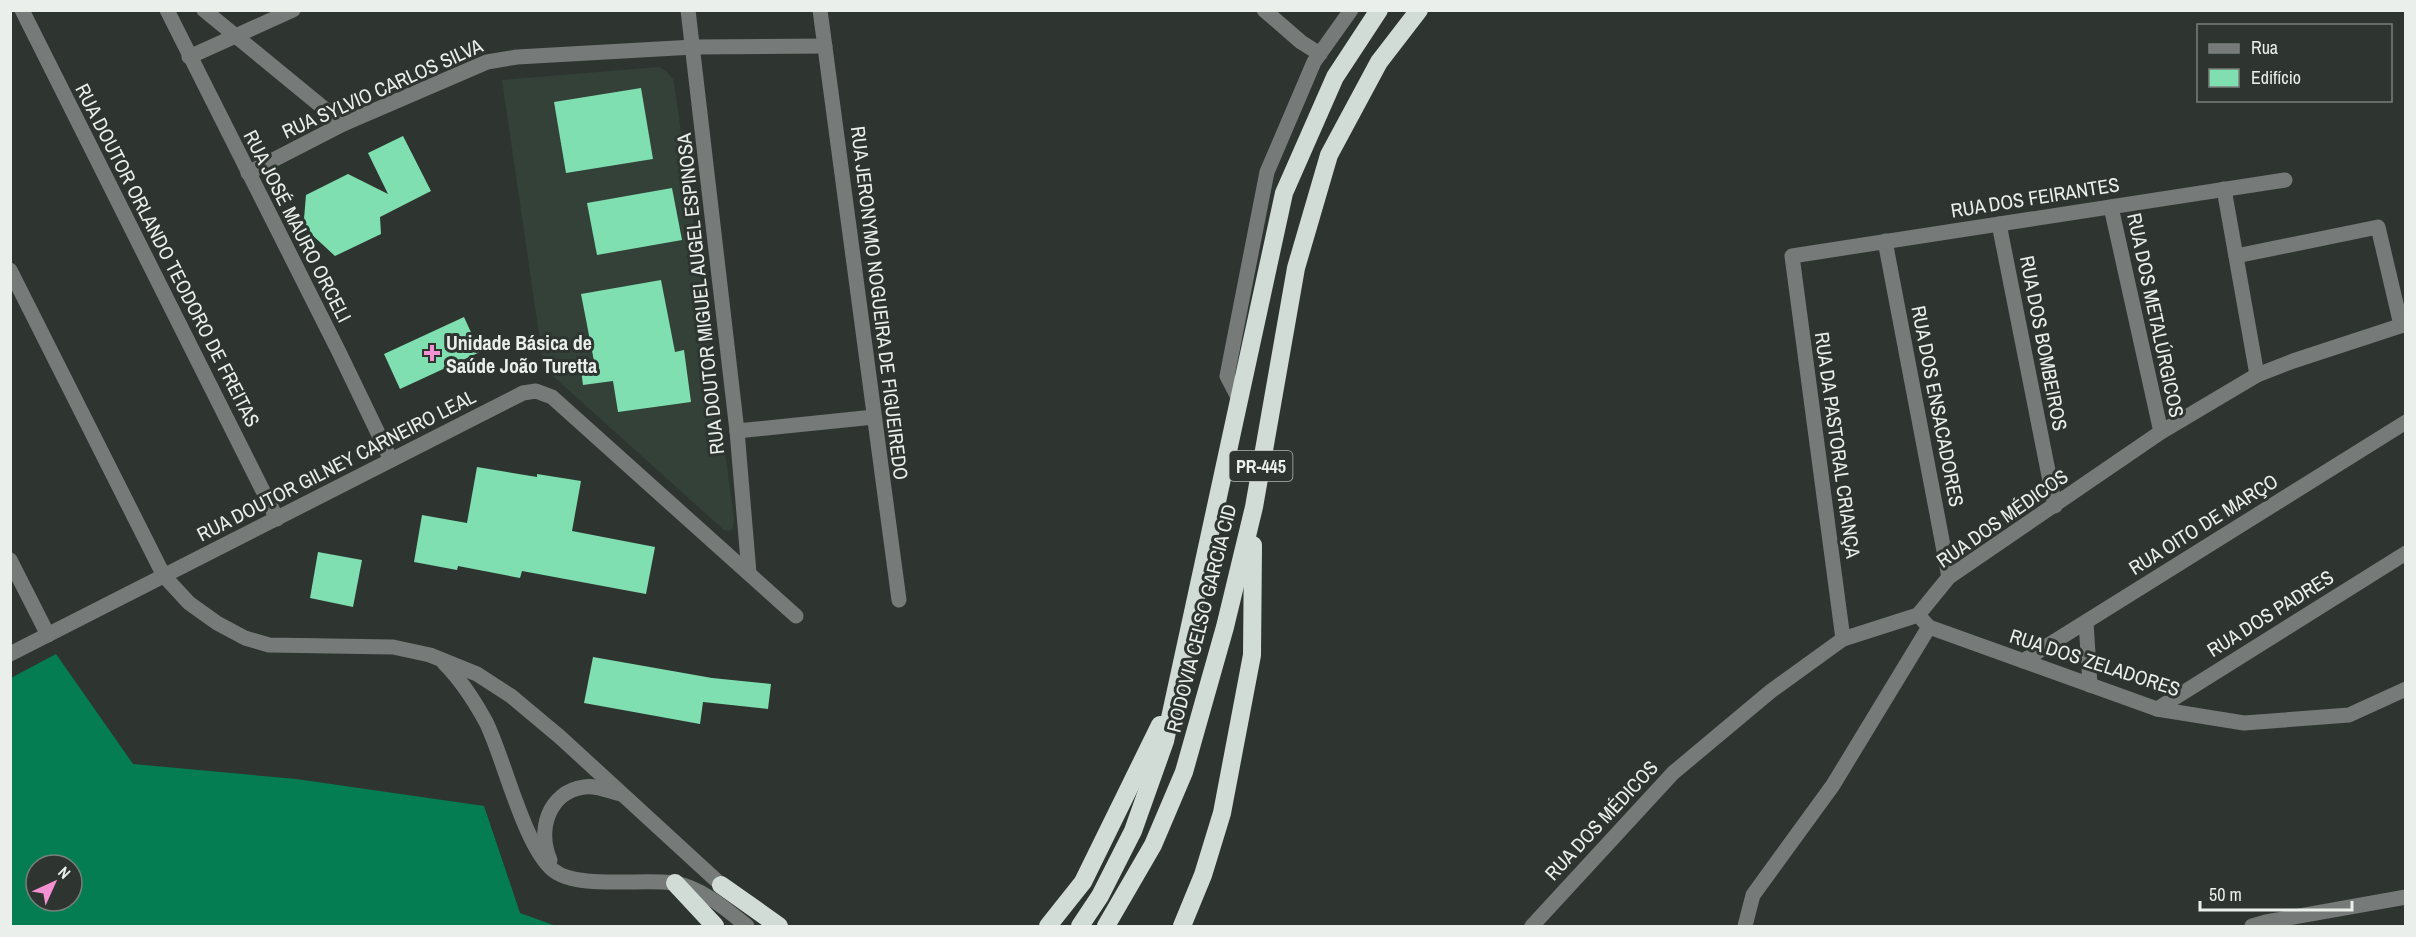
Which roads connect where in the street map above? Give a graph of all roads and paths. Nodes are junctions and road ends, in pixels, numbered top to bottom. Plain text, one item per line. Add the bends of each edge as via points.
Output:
1 (167, 10) edge
2 (204, 10) edge
3 (293, 10) edge
4 (688, 10) edge
5 (820, 10) edge
6 (1264, 10) edge
7 (1351, 10) edge
8 (1379, 10) edge
9 (1419, 10) edge
10 (26, 12) edge
11 (235, 36) junction
12 (825, 46) junction
13 (694, 47) junction
14 (1320, 54) junction
15 (189, 57) junction
16 (343, 124) junction
17 (248, 173) junction
18 (2285, 180) dead end
19 (2224, 189) junction
20 (2111, 207) junction
21 (1999, 224) junction
22 (1886, 241) junction
23 (1792, 256) joint
24 (2236, 256) junction
25 (10, 270) edge
26 (2403, 325) edge
27 (2257, 375) junction
28 (1239, 399) junction
29 (874, 417) junction
30 (2406, 422) edge
31 (737, 431) junction
32 (2161, 432) junction
33 (391, 460) junction
34 (2055, 506) junction
35 (1254, 507) junction
36 (277, 519) junction
37 (2406, 553) edge
38 (10, 560) edge
39 (749, 573) junction
40 (164, 576) junction
41 (1949, 577) junction
42 (899, 600) dead end
43 (1918, 615) junction
44 (796, 616) dead end
45 (2086, 622) junction
46 (1929, 627) junction
47 (48, 635) junction
48 (1843, 639) junction
49 (10, 654) edge
50 (442, 660) junction
51 (2023, 661) junction
52 (1179, 685) junction
53 (2090, 685) junction
54 (2406, 688) edge
55 (2157, 709) junction
56 (624, 795) junction
57 (555, 872) junction
58 (675, 883) junction
59 (721, 885) junction
60 (2406, 897) edge
61 (715, 927) edge
62 (747, 927) edge
63 (768, 927) edge
64 (779, 927) edge
65 (1048, 927) edge
66 (1080, 927) edge
67 (1106, 927) edge
68 (1182, 927) edge
69 (1532, 927) edge
70 (1745, 927) edge
71 (2252, 927) edge

1 - 15 street, RUA JOSÉ MAURO ORCELI
2 - 11 street
3 - 11 street
4 - 13 street, RUA DOUTOR MIGUEL AUGEL ESPINOSA
5 - 12 street, RUA JERONYMO NOGUEIRA DE FIGUEIREDO
6 - 14 street
7 - 14 street
8 - 28 highway, RODOVIA CELSO GARCIA CID / PR-445 via 1335,77 1284,193
9 - 35 highway, RODOVIA CELSO GARCIA CID / PR-445 via 1379,62 1329,155 1296,267
10 - 36 street, RUA DOUTOR ORLANDO TEODORO DE FREITAS
11 - 15 street
11 - 16 street
12 - 13 street, RUA SYLVIO CARLOS SILVA
12 - 29 street, RUA JERONYMO NOGUEIRA DE FIGUEIREDO
13 - 16 street, RUA SYLVIO CARLOS SILVA via 487,62
13 - 31 street, RUA DOUTOR MIGUEL AUGEL ESPINOSA
14 - 28 street via 1267,172 1227,376
15 - 17 street, RUA JOSÉ MAURO ORCELI
16 - 17 street, RUA SYLVIO CARLOS SILVA
17 - 33 street, RUA JOSÉ MAURO ORCELI
18 - 19 street, RUA DOS FEIRANTES
19 - 20 street, RUA DOS FEIRANTES
19 - 24 street
20 - 21 street, RUA DOS FEIRANTES
20 - 32 street, RUA DOS METALÚRGICOS
21 - 22 street, RUA DOS FEIRANTES
21 - 34 street, RUA DOS BOMBEIROS
22 - 23 street, RUA DOS FEIRANTES
22 - 41 street, RUA DOS ENSACADORES
23 - 48 street, RUA DA PASTORAL CRIANÇA
24 - 26 street via 2378,227
24 - 27 street
25 - 40 street
26 - 27 street, RUA DOS MÉDICOS
27 - 32 street, RUA DOS MÉDICOS
28 - 52 highway, RODOVIA CELSO GARCIA CID / PR-445
29 - 31 street
29 - 42 street, RUA JERONYMO NOGUEIRA DE FIGUEIREDO
30 - 45 street, RUA OITO DE MARÇO
31 - 39 street, RUA DOUTOR MIGUEL AUGEL ESPINOSA
32 - 34 street, RUA DOS MÉDICOS
33 - 36 street, RUA DOUTOR GILNEY CARNEIRO LEAL
33 - 39 street, RUA DOUTOR GILNEY CARNEIRO LEAL via 523,393 543,393
34 - 41 street, RUA DOS MÉDICOS
35 - 67 highway, RODOVIA CELSO GARCIA CID / PR-445 via 1184,772 1153,844
35 - 68 highway via 1252,655 1222,813
36 - 40 street, RUA DOUTOR GILNEY CARNEIRO LEAL
37 - 55 street, RUA DOS PADRES
38 - 47 street
39 - 44 street, RUA DOUTOR GILNEY CARNEIRO LEAL
40 - 47 street, RUA DOUTOR GILNEY CARNEIRO LEAL
40 - 50 street via 189,603 245,639 269,645 393,646
41 - 43 street, RUA DOS MÉDICOS
43 - 46 street, RUA DOS ZELADORES
43 - 48 street, RUA DOS MÉDICOS
45 - 51 street, RUA OITO DE MARÇO
45 - 53 street
46 - 51 street, RUA DOS ZELADORES
46 - 70 street via 1833,785 1753,895
47 - 49 street, RUA DOUTOR GILNEY CARNEIRO LEAL
48 - 69 street, RUA DOS MÉDICOS via 1771,691 1673,774
50 - 56 street via 477,674 511,696
50 - 57 street via 467,690 486,723 536,849
51 - 53 street, RUA DOS ZELADORES
52 - 65 highway via 1083,882
52 - 66 highway, RODOVIA CELSO GARCIA CID / PR-445 via 1165,741 1133,831
53 - 55 street, RUA DOS ZELADORES
54 - 55 street, RUA DOS ZELADORES via 2349,715 2244,723
56 - 57 street via 584,787 558,801 544,827
56 - 59 street
57 - 58 street via 578,879
58 - 61 highway
58 - 62 street via 701,893
59 - 63 street
59 - 64 highway
60 - 71 street

